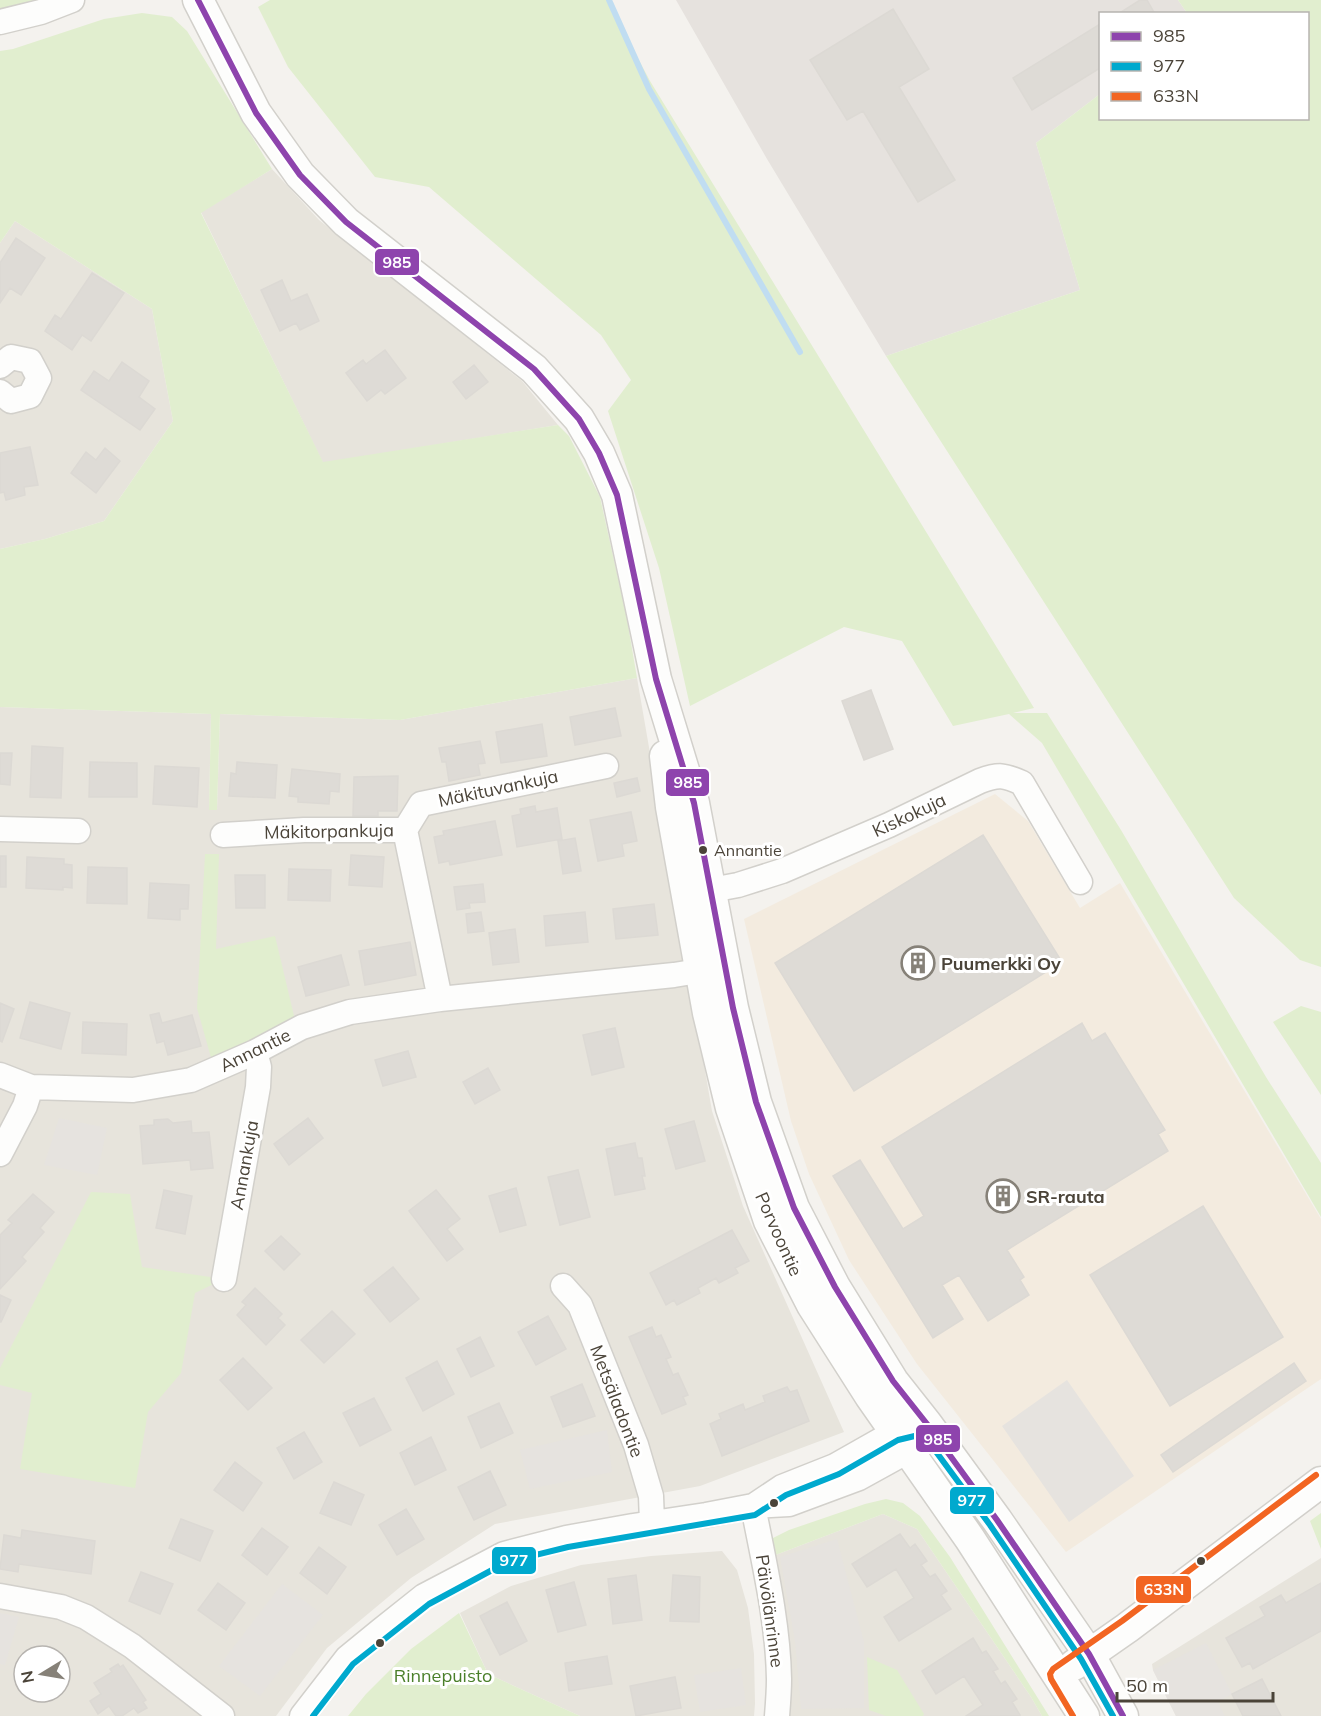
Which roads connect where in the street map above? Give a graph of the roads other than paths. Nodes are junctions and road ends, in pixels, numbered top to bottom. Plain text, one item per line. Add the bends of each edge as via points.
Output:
1 (72, 0) edge
2 (198, 0) edge
3 (0, 22) edge
4 (0, 366) edge
5 (0, 392) edge
6 (606, 766) dead end
7 (0, 829) edge
8 (405, 830) junction
9 (78, 831) dead end
10 (223, 835) dead end
11 (1080, 882) dead end
12 (699, 893) junction
13 (713, 969) junction
14 (440, 999) junction
15 (255, 1052) junction
16 (0, 1075) edge
17 (31, 1088) junction
18 (0, 1154) edge
19 (224, 1279) dead end
20 (563, 1286) dead end
21 (927, 1424) junction
22 (902, 1442) junction
23 (1321, 1482) edge
24 (753, 1506) junction
25 (651, 1523) junction
26 (0, 1596) edge
27 (1089, 1654) junction
28 (1059, 1675) junction
29 (222, 1716) edge
30 (303, 1716) edge
31 (777, 1716) edge
32 (1084, 1716) edge
33 (1122, 1716) edge

1 - 3 street
2 - 12 street, Porvoontie via 256,113 300,175 346,222 534,369 579,419 599,453 617,495 656,679 671,807
4 - 5 street via 11,357 30,361 39,378 30,396 11,401
6 - 8 street, Mäkituvankuja via 421,804
7 - 9 street
8 - 10 street, Mäkitorpankuja
8 - 14 street, Mäkitorpankuja
11 - 12 street, Kiskokuja via 1022,783 1006,776 980,781 782,871
12 - 13 street, Porvoontie
13 - 14 street, Annantie
13 - 21 street, Porvoontie via 733,1008 756,1102 794,1208 835,1287 893,1381
13 - 22 street, Porvoontie via 708,1013 731,1108 769,1221 812,1305
14 - 15 street, Annantie via 350,1012 302,1027
15 - 17 street, Annantie via 190,1080 133,1090
15 - 19 street, Annankuja via 258,1087
16 - 17 street, Annantie
17 - 18 street
20 - 25 street, Metsäladontie via 580,1305 636,1445 651,1496
21 - 22 street
21 - 27 street, Porvoontie
22 - 24 street via 782,1487
22 - 28 street, Porvoontie
23 - 27 street
24 - 25 street
24 - 31 street, Päivölänrinne via 777,1642
25 - 30 street via 504,1554 424,1596 347,1659
26 - 29 street via 61,1607 86,1617 132,1646
27 - 28 street
27 - 33 street, Porvoontie
28 - 32 street, Porvoontie

